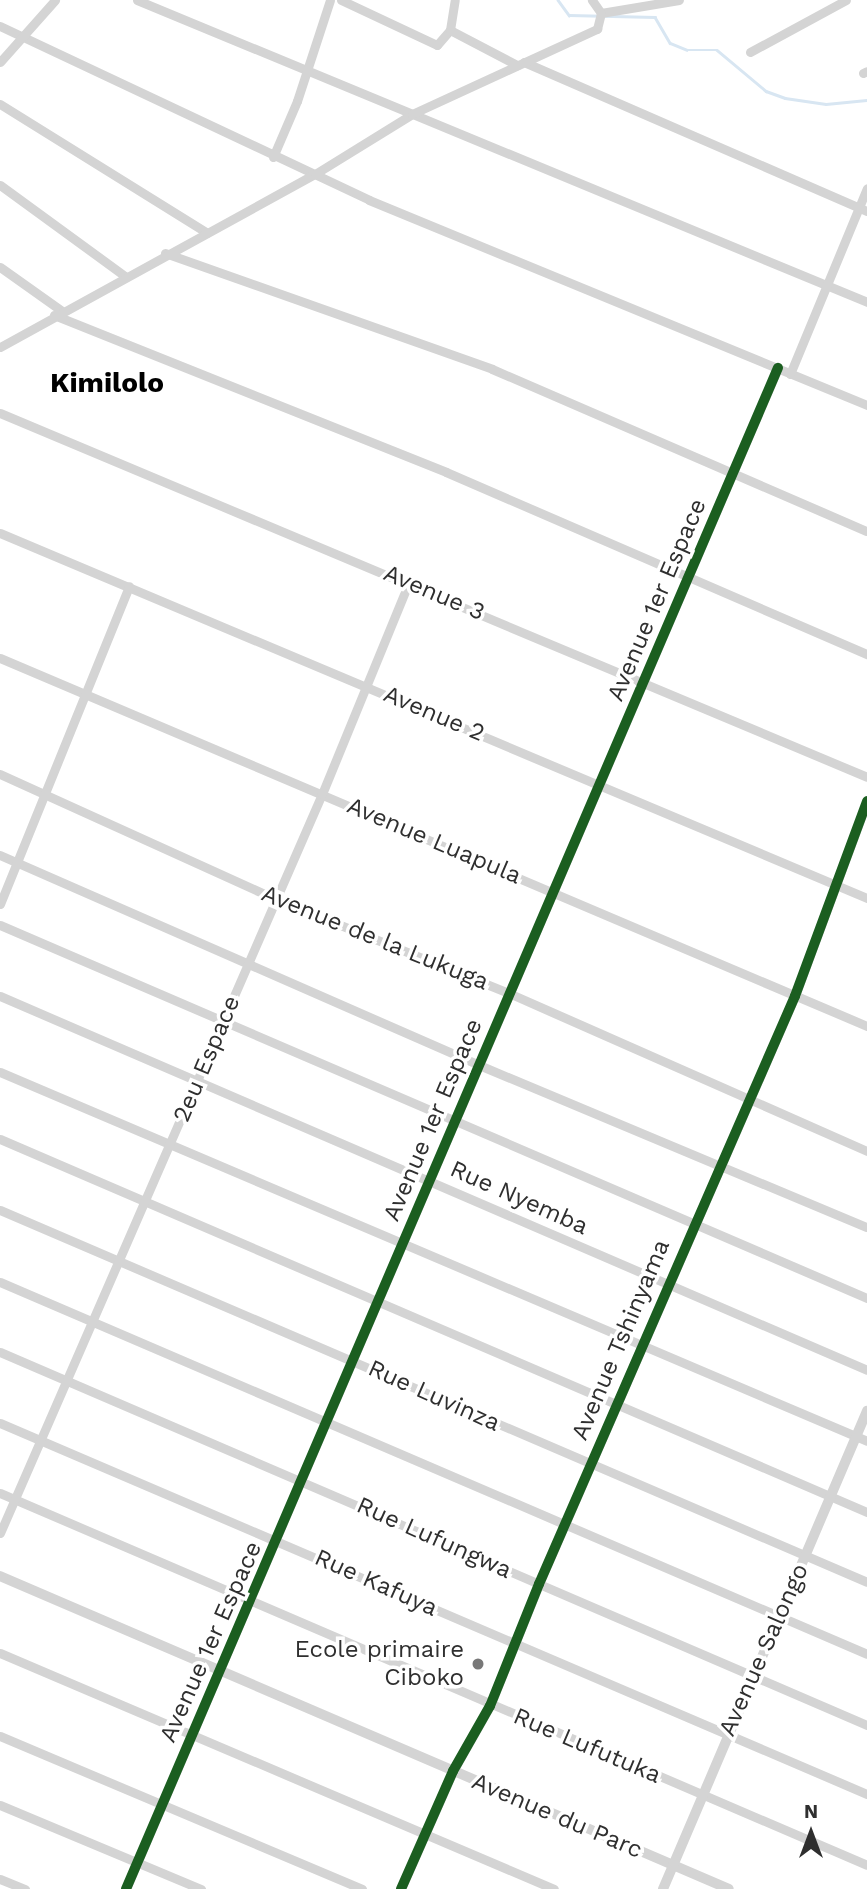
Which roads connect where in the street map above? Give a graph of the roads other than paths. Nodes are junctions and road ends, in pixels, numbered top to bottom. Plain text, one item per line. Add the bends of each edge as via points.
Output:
1 (55, 0) edge
2 (137, 0) edge
3 (330, 0) edge
4 (341, 0) edge
5 (454, 0) edge
6 (592, 0) edge
7 (845, 0) edge
8 (676, 1) edge
9 (601, 19) junction
10 (0, 26) edge
11 (450, 30) junction
12 (22, 36) junction
13 (750, 52) dead end
14 (0, 62) edge
15 (521, 63) junction
16 (307, 69) junction
17 (0, 104) edge
18 (412, 114) junction
19 (273, 157) junction
20 (314, 174) junction
21 (0, 185) edge
22 (867, 188) edge
23 (863, 209) edge
24 (208, 233) junction
25 (165, 253) junction
26 (0, 267) edge
27 (125, 276) junction
28 (825, 285) junction
29 (867, 302) edge
30 (58, 313) junction
31 (0, 346) edge
32 (778, 369) junction
33 (790, 374) junction
34 (867, 405) edge
35 (0, 412) edge
36 (734, 475) junction
37 (867, 531) edge
38 (0, 533) edge
39 (688, 575) junction
40 (409, 582) junction
41 (129, 586) junction
42 (867, 654) edge
43 (0, 659) edge
44 (644, 681) junction
45 (367, 686) junction
46 (89, 693) junction
47 (0, 774) edge
48 (867, 777) edge
49 (600, 785) junction
50 (322, 794) junction
51 (46, 795) junction
52 (867, 802) edge
53 (0, 855) edge
54 (17, 862) junction
55 (833, 883) junction
56 (554, 890) junction
57 (276, 898) junction
58 (867, 898) edge
59 (0, 904) edge
60 (0, 925) edge
61 (249, 961) junction
62 (510, 994) junction
63 (0, 996) edge
64 (795, 996) junction
65 (223, 1021) junction
66 (867, 1026) edge
67 (479, 1065) junction
68 (0, 1072) edge
69 (197, 1082) junction
70 (750, 1101) junction
71 (455, 1119) junction
72 (0, 1139) edge
73 (173, 1142) junction
74 (867, 1151) edge
75 (721, 1165) junction
76 (429, 1180) junction
77 (146, 1201) junction
78 (0, 1210) edge
79 (695, 1223) junction
80 (867, 1227) edge
81 (404, 1241) junction
82 (121, 1259) junction
83 (0, 1282) edge
84 (668, 1284) junction
85 (867, 1297) edge
86 (378, 1300) junction
87 (93, 1320) junction
88 (644, 1346) junction
89 (0, 1352) edge
90 (352, 1360) junction
91 (867, 1370) edge
92 (67, 1379) junction
93 (617, 1406) junction
94 (867, 1411) edge
95 (328, 1420) junction
96 (0, 1423) edge
97 (862, 1438) edge
98 (43, 1440) junction
99 (590, 1465) junction
100 (302, 1480) junction
101 (0, 1493) edge
102 (831, 1497) junction
103 (16, 1499) junction
104 (867, 1512) edge
105 (564, 1526) junction
106 (0, 1534) edge
107 (279, 1539) junction
108 (805, 1556) junction
109 (0, 1576) edge
110 (867, 1583) edge
111 (539, 1584) junction
112 (251, 1601) junction
113 (781, 1617) junction
114 (514, 1645) junction
115 (0, 1653) edge
116 (867, 1654) edge
117 (219, 1672) junction
118 (753, 1677) junction
119 (491, 1706) junction
120 (867, 1724) edge
121 (193, 1732) junction
122 (727, 1734) junction
123 (0, 1736) edge
124 (453, 1771) junction
125 (867, 1794) edge
126 (702, 1795) junction
127 (165, 1802) junction
128 (0, 1805) edge
129 (424, 1833) junction
130 (138, 1862) junction
131 (867, 1865) edge
132 (673, 1866) junction
133 (0, 1879) edge
134 (25, 1889) edge
135 (126, 1889) edge
136 (201, 1889) edge
137 (362, 1889) edge
138 (401, 1889) edge
139 (554, 1889) edge
140 (663, 1889) edge
141 (729, 1889) edge

1 - 12 street
2 - 16 street
3 - 16 street
4 - 11 street via 438,45
5 - 11 street via 447,25
6 - 9 street
7 - 13 street
8 - 9 street
9 - 15 street
10 - 12 street
11 - 15 street
12 - 14 street
12 - 19 street
15 - 18 street
15 - 23 street
16 - 18 street
16 - 19 street
17 - 24 street
18 - 20 street
18 - 28 street
19 - 20 street
20 - 24 street
20 - 32 street via 461,240
21 - 27 street
22 - 23 street
23 - 28 street
24 - 25 street
25 - 27 street
25 - 36 street via 492,369
26 - 30 street
27 - 30 street
28 - 29 street
28 - 33 street
30 - 31 street
30 - 39 street
32 - 33 street
32 - 36 street, Avenue 1er Espace
33 - 34 street
35 - 40 street, Avenue 3
36 - 37 street
36 - 39 street, Avenue 1er Espace
38 - 41 street, Avenue 2
39 - 42 street
39 - 44 street, Avenue 1er Espace
40 - 44 street, Avenue 3
40 - 45 street, 2eu Espace
41 - 45 street, Avenue 2
41 - 46 street
43 - 46 street, Avenue Luapula
44 - 48 street, Avenue 3
44 - 49 street, Avenue 1er Espace
45 - 49 street, Avenue 2
45 - 50 street, 2eu Espace
46 - 50 street, Avenue Luapula
46 - 51 street
47 - 51 street, Avenue de la Lukuga
49 - 55 street, Avenue 2
49 - 56 street, Avenue 1er Espace
50 - 56 street, Avenue Luapula
50 - 57 street, 2eu Espace
51 - 54 street
51 - 57 street, Avenue de la Lukuga
52 - 55 street, Avenue Tshinyama
53 - 54 street
54 - 59 street
54 - 61 street
55 - 58 street, Avenue 2
55 - 64 street, Avenue Tshinyama
56 - 62 street, Avenue 1er Espace
56 - 64 street, Avenue Luapula
57 - 61 street, 2eu Espace
57 - 62 street, Avenue de la Lukuga
60 - 65 street
61 - 65 street, 2eu Espace
61 - 67 street
62 - 67 street, Avenue 1er Espace
62 - 70 street, Avenue de la Lukuga
63 - 69 street, Rue Nyemba
64 - 66 street, Avenue Luapula
64 - 70 street, Avenue Tshinyama
65 - 69 street, 2eu Espace
65 - 71 street
67 - 71 street, Avenue 1er Espace
67 - 75 street
68 - 73 street
69 - 73 street, 2eu Espace
69 - 76 street, Rue Nyemba
70 - 74 street, Avenue de la Lukuga
70 - 75 street, Avenue Tshinyama
71 - 76 street, Avenue 1er Espace
71 - 79 street
72 - 77 street
73 - 77 street, 2eu Espace
73 - 81 street
75 - 79 street, Avenue Tshinyama
75 - 80 street
76 - 81 street, Avenue 1er Espace
76 - 84 street, Rue Nyemba
77 - 82 street, 2eu Espace
77 - 86 street
78 - 82 street, Rue Luvinza
79 - 84 street, Avenue Tshinyama
79 - 85 street
81 - 86 street, Avenue 1er Espace
81 - 88 street
82 - 87 street, 2eu Espace
82 - 90 street, Rue Luvinza
83 - 87 street
84 - 88 street, Avenue Tshinyama
84 - 91 street, Rue Nyemba
86 - 90 street, Avenue 1er Espace
86 - 93 street
87 - 92 street, 2eu Espace
87 - 95 street
88 - 93 street, Avenue Tshinyama
88 - 97 street
89 - 92 street, Rue Lufungwa
90 - 95 street, Avenue 1er Espace
90 - 99 street, Rue Luvinza
92 - 98 street, 2eu Espace
92 - 100 street, Rue Lufungwa
93 - 99 street, Avenue Tshinyama
93 - 102 street
94 - 97 street, Avenue Salongo
95 - 100 street, Avenue 1er Espace
95 - 105 street
96 - 98 street, Rue Kafuya
97 - 102 street, Avenue Salongo
98 - 103 street, 2eu Espace
98 - 107 street, Rue Kafuya
99 - 105 street, Avenue Tshinyama
99 - 108 street, Rue Luvinza
100 - 107 street, Avenue 1er Espace
100 - 111 street, Rue Lufungwa
101 - 103 street, Rue Lufutuka
102 - 104 street
102 - 108 street, Avenue Salongo
103 - 106 street, 2eu Espace
103 - 112 street, Rue Lufutuka
105 - 111 street, Avenue Tshinyama
105 - 113 street
107 - 112 street, Avenue 1er Espace
107 - 114 street, Rue Kafuya
108 - 110 street, Rue Luvinza
108 - 113 street, Avenue Salongo
109 - 117 street, Avenue du Parc
111 - 114 street, Avenue Tshinyama
111 - 118 street, Rue Lufungwa
112 - 117 street, Avenue 1er Espace
112 - 119 street, Rue Lufutuka
113 - 116 street
113 - 118 street, Avenue Salongo
114 - 119 street, Avenue Tshinyama
114 - 122 street, Rue Kafuya
115 - 121 street
117 - 121 street, Avenue 1er Espace
117 - 124 street, Avenue du Parc
118 - 120 street, Rue Lufungwa
118 - 122 street, Avenue Salongo
119 - 124 street, Avenue Tshinyama
119 - 126 street, Rue Lufutuka
121 - 127 street, Avenue 1er Espace
121 - 129 street
122 - 125 street, Rue Kafuya
122 - 126 street, Avenue Salongo
123 - 127 street
124 - 129 street, Avenue Tshinyama
124 - 132 street, Avenue du Parc
126 - 131 street, Rue Lufutuka
126 - 132 street, Avenue Salongo
127 - 130 street, Avenue 1er Espace
127 - 137 street
128 - 130 street
129 - 138 street, Avenue Tshinyama
129 - 139 street
130 - 135 street, Avenue 1er Espace
130 - 136 street
132 - 140 street, Avenue Salongo
132 - 141 street, Avenue du Parc
133 - 134 street

